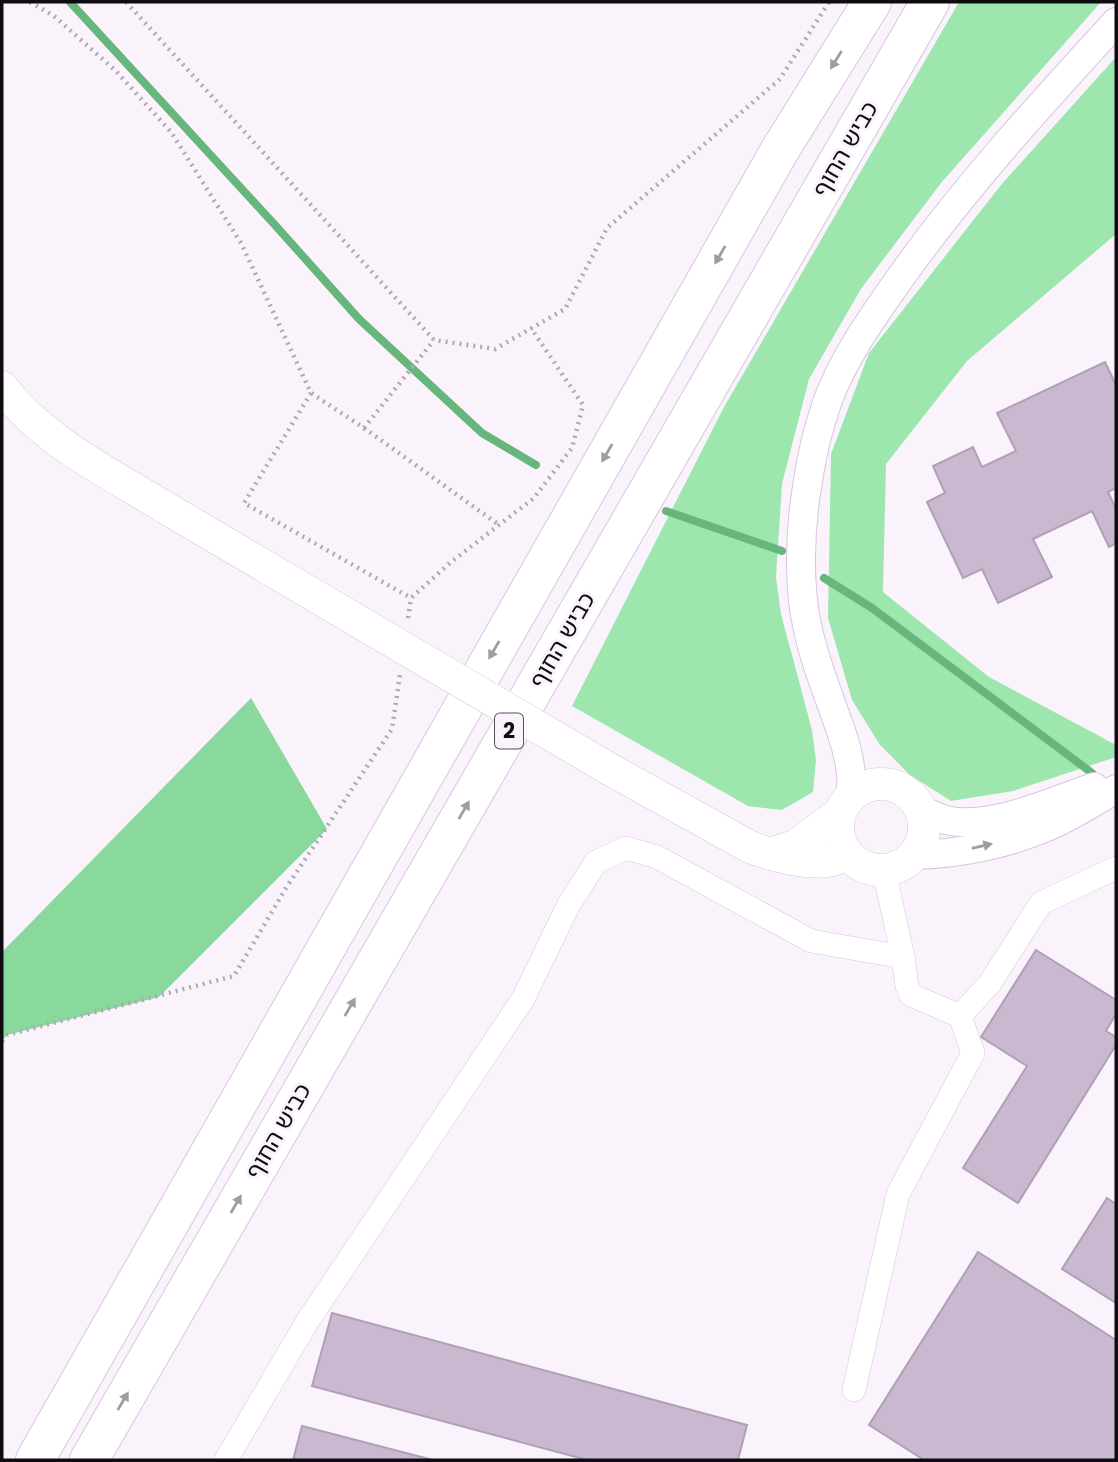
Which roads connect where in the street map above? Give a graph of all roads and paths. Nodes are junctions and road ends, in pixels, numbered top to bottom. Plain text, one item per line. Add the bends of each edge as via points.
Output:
1 (30, 2) edge
2 (126, 2) edge
3 (828, 2) edge
4 (872, 2) edge
5 (930, 2) edge
6 (1116, 22) edge
7 (531, 328) junction
8 (434, 340) junction
9 (2, 387) edge
10 (311, 393) junction
11 (364, 428) junction
12 (499, 525) junction
13 (411, 598) junction
14 (407, 624) dead end
15 (401, 663) dead end
16 (1116, 780) edge
17 (1116, 789) edge
18 (852, 799) junction
19 (921, 810) junction
20 (770, 855) junction
21 (915, 855) junction
22 (847, 856) junction
23 (1116, 868) edge
24 (884, 871) junction
25 (903, 957) junction
26 (960, 1016) junction
27 (2, 1041) edge
28 (854, 1390) dead end
29 (35, 1460) edge
30 (89, 1460) edge
31 (226, 1460) edge

1 - 10 path via 54,16 116,71 171,132 241,243
2 - 8 path
3 - 7 path via 780,79 607,228 565,309
4 -> 29 highway, 2 via 780,150
30 -> 5 highway, כביש החוף / 2
6 - 18 street via 920,251 867,325 828,400 806,490 803,586 816,661 845,741
7 - 8 path via 495,349
7 - 12 path via 583,405 572,448 534,498
8 - 11 path
9 - 20 main road, bridge via 38,426 166,508 611,770
10 - 11 path
10 - 13 path via 244,503
11 - 12 path
12 - 13 path
13 - 14 path
15 - 27 path via 392,729 286,888 234,976 7,1035
16 - 19 street via 990,820 947,821
21 -> 17 street via 955,852 1048,827
18 - 19 main road via 886,784 900,788
18 - 20 main road via 795,846
18 - 22 main road via 838,836
19 - 21 main road via 924,833
20 - 22 main road via 826,862
21 - 24 main road
22 - 24 main road via 870,870
23 - 26 street via 1041,903 990,983
24 - 25 street
25 - 26 street via 911,995
25 - 31 street via 811,941 657,857 626,848 596,862 568,906 523,999 307,1322
26 - 28 street via 973,1053 898,1194

